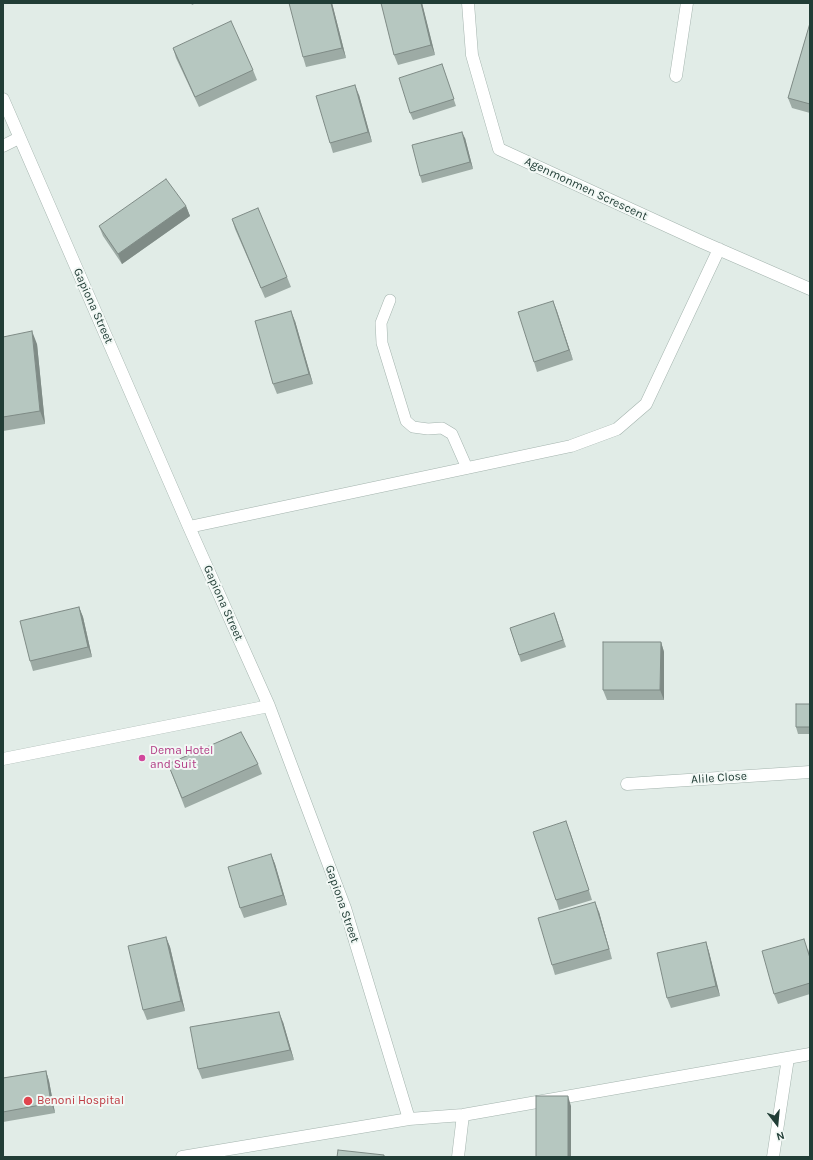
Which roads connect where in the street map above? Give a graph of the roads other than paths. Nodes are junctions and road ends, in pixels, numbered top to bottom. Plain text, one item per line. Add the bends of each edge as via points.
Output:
1 (468, 3) edge
2 (687, 3) edge
3 (676, 76) dead end
4 (3, 99) edge
5 (19, 138) junction
6 (3, 146) edge
7 (719, 249) junction
8 (810, 289) edge
9 (390, 300) dead end
10 (467, 468) junction
11 (189, 527) junction
12 (269, 706) junction
13 (3, 759) edge
14 (810, 772) edge
15 (627, 784) dead end
16 (810, 1054) edge
17 (788, 1058) junction
18 (463, 1115) junction
19 (409, 1120) junction
20 (182, 1157) edge
21 (458, 1157) edge
22 (773, 1157) edge

1 - 7 street, Agenmonmen Screscent via 472,55 499,149
2 - 3 street
4 - 5 street, Gapiona Street
5 - 6 street
5 - 11 street, Gapiona Street
7 - 8 street, Agenmonmen Screscent
7 - 10 street via 646,404 617,429 571,446
9 - 10 lane via 381,323 382,343 406,421 413,427 442,428 452,434
10 - 11 street
11 - 12 street, Gapiona Street
12 - 13 street
12 - 19 street, Gapiona Street via 345,908
14 - 15 street, Alile Close
16 - 17 street
17 - 18 street
17 - 22 street
18 - 19 street
18 - 21 street
19 - 20 street

